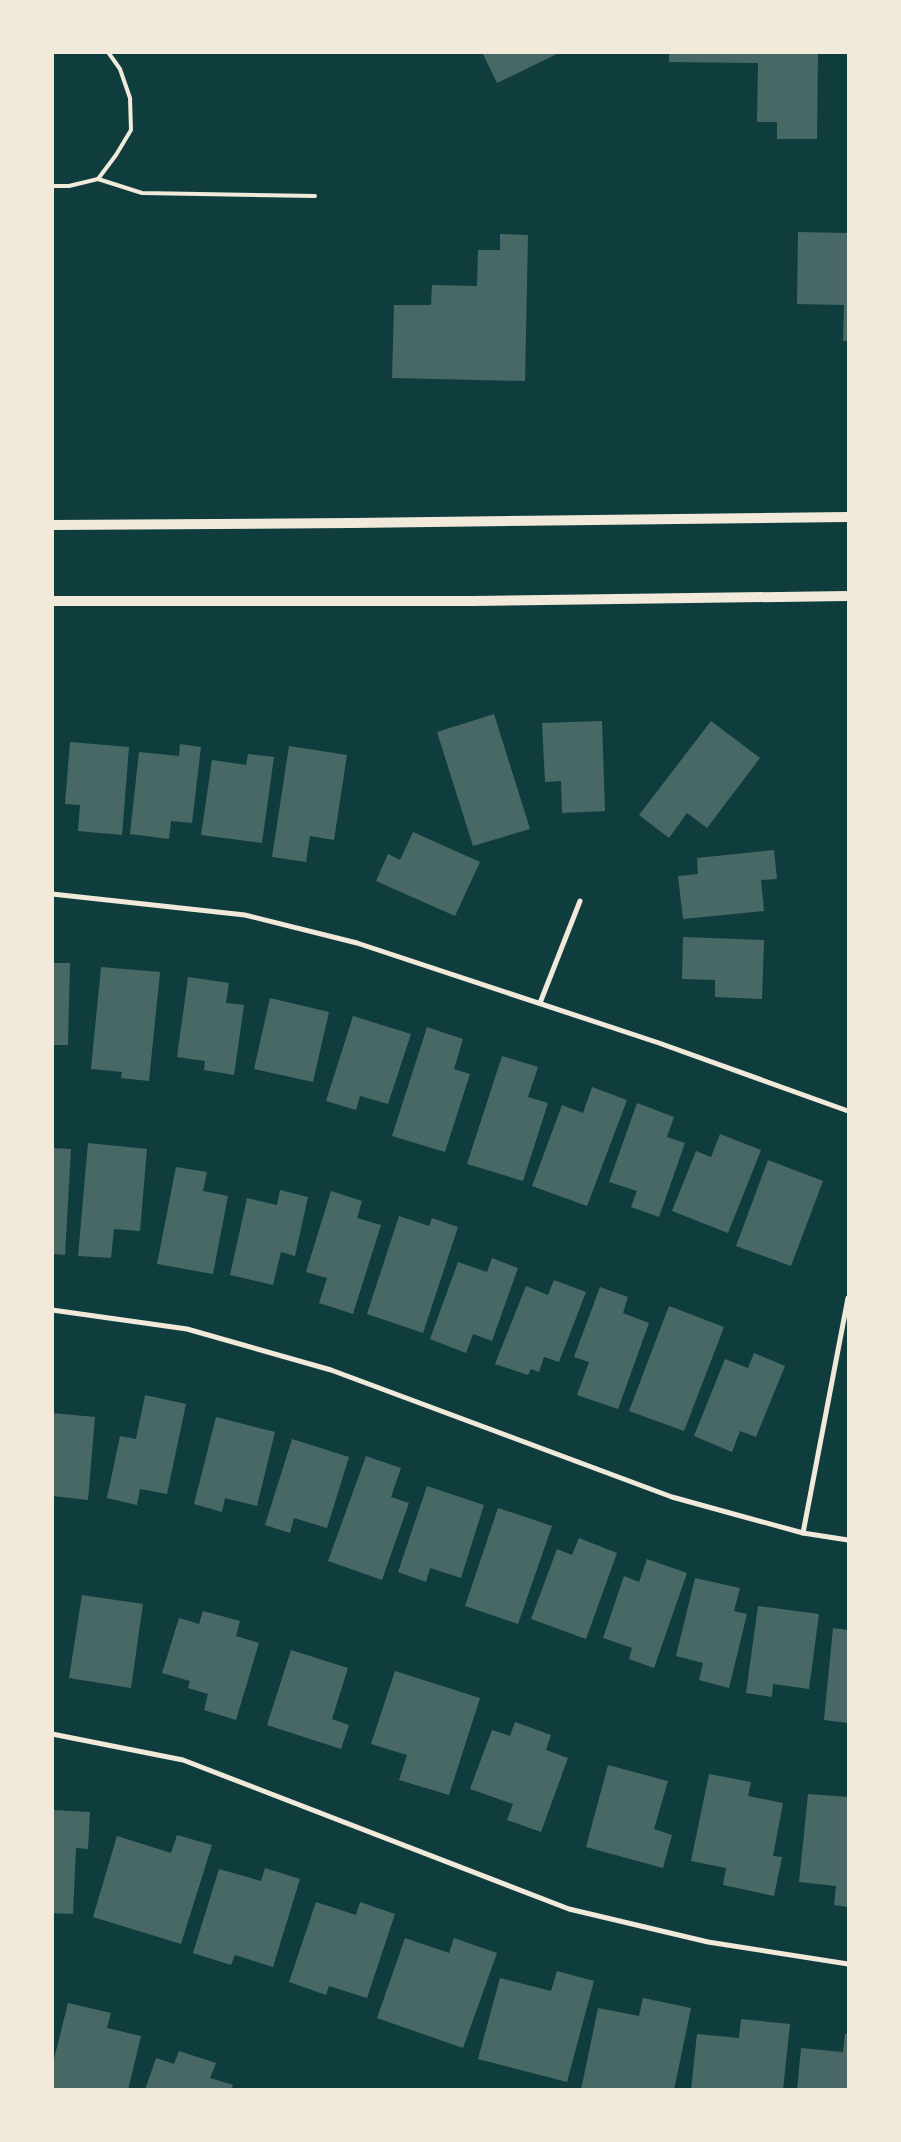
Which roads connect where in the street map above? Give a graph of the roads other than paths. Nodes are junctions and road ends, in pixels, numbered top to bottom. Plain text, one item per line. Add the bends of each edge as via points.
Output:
1 (108, 52) edge
2 (98, 179) junction
3 (52, 186) edge
4 (315, 196) dead end
5 (848, 517) edge
6 (52, 525) edge
7 (848, 596) edge
8 (52, 601) edge
9 (52, 894) edge
10 (580, 901) dead end
11 (540, 1003) junction
12 (848, 1111) edge
13 (848, 1298) edge
14 (52, 1310) edge
15 (803, 1533) junction
16 (848, 1540) edge
17 (52, 1734) edge
18 (848, 1964) edge

1 - 2 lane via 120,69 130,98 131,130
2 - 3 lane via 69,186
2 - 4 lane via 142,193
5 - 6 main road
7 - 8 main road via 472,601
9 - 11 street via 245,915 357,943
10 - 11 street
11 - 12 street via 659,1042
13 - 15 street
14 - 15 street via 187,1329 331,1370 672,1497
15 - 16 street
17 - 18 street via 184,1760 569,1909 708,1942

